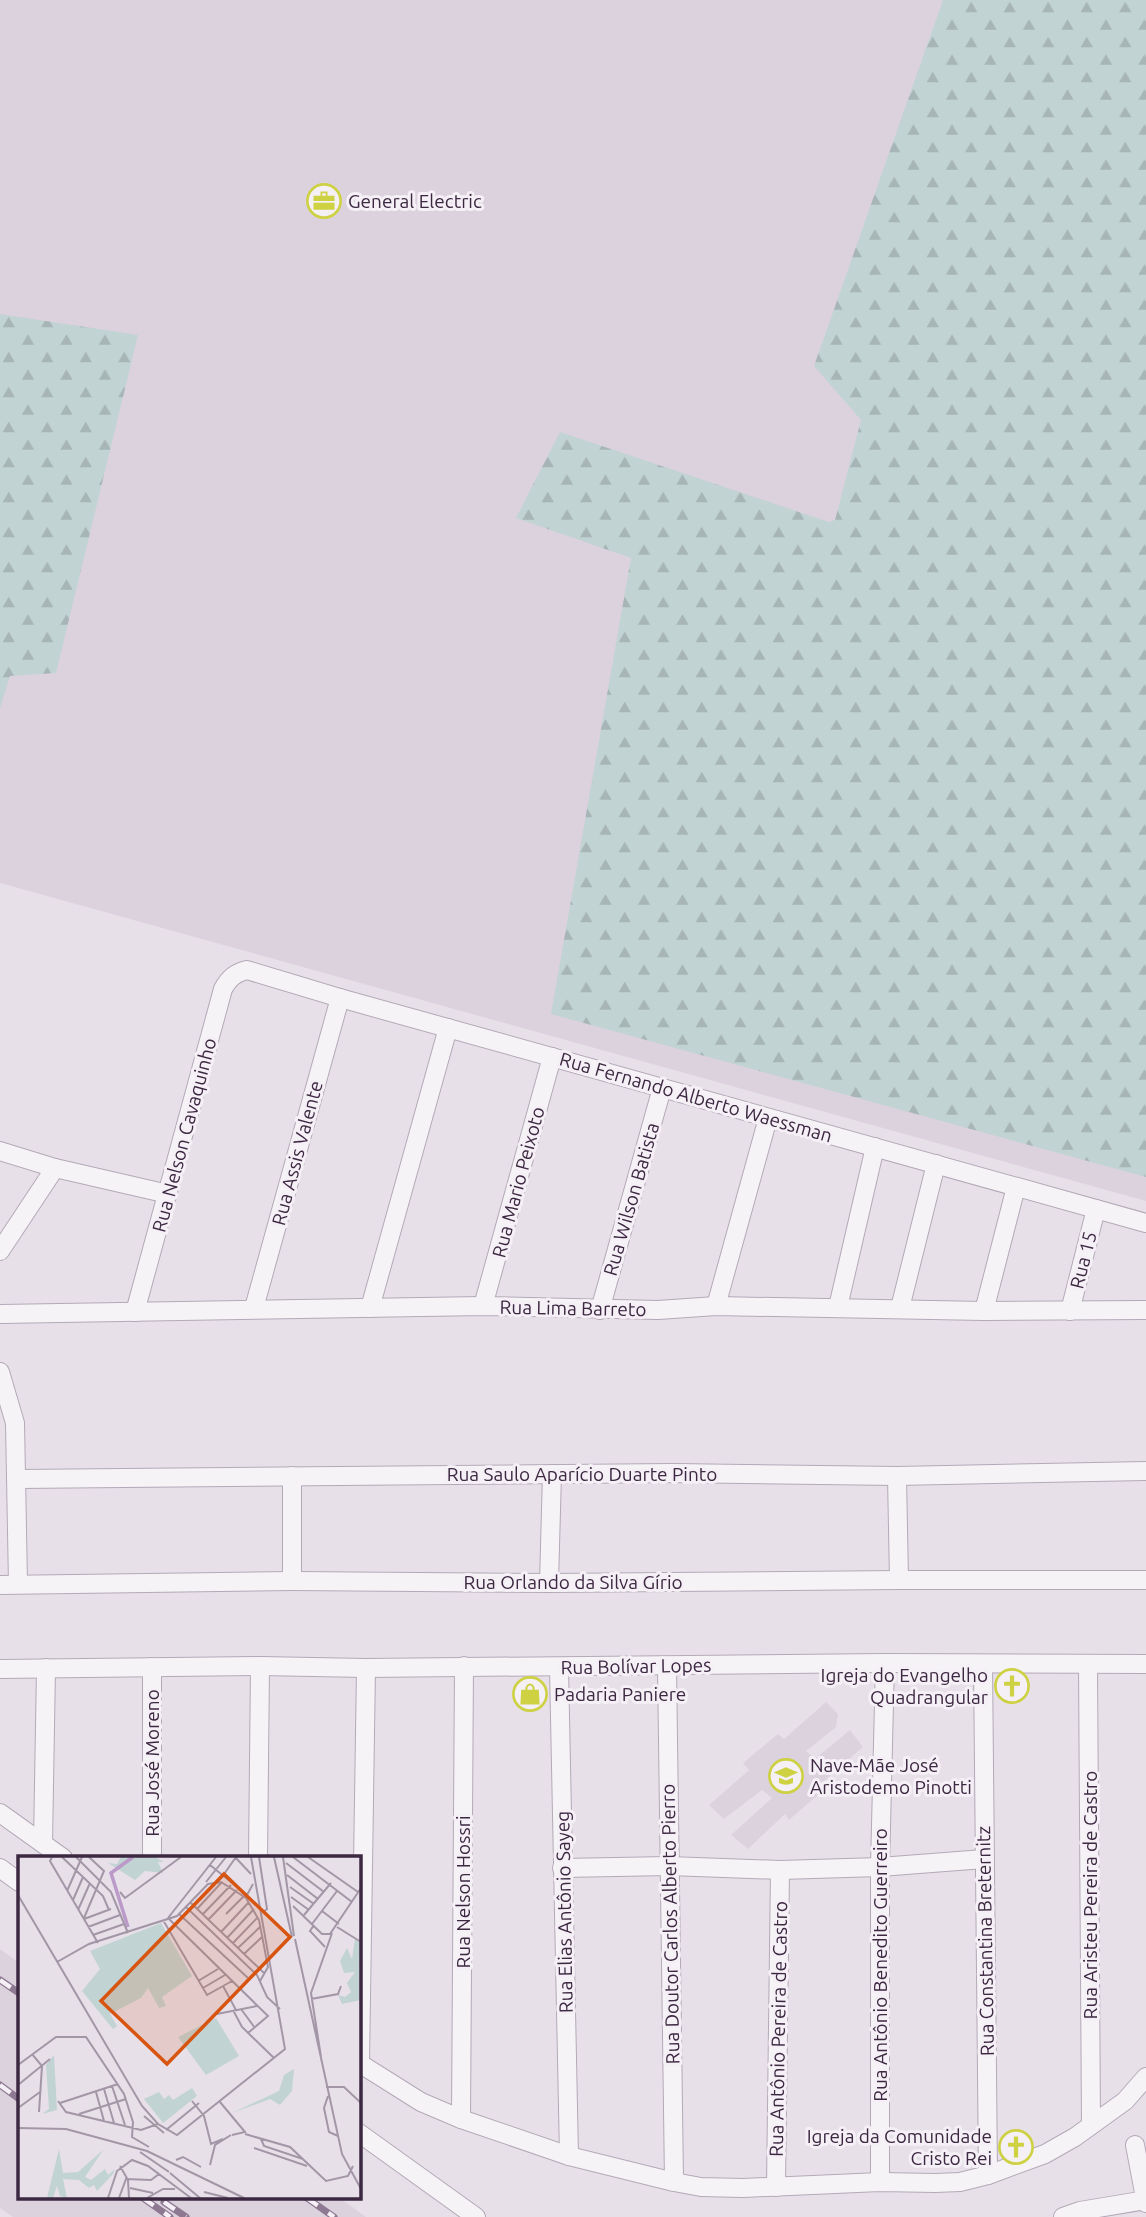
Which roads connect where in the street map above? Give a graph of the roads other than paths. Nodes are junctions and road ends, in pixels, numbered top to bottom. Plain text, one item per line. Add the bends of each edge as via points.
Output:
1 (247, 970) joint
2 (340, 998) junction
3 (448, 1027) junction
4 (552, 1057) junction
5 (662, 1088) junction
6 (768, 1118) junction
7 (875, 1147) junction
8 (0, 1151) edge
9 (936, 1164) junction
10 (55, 1168) junction
11 (1016, 1187) junction
12 (168, 1194) junction
13 (1096, 1209) junction
14 (1146, 1223) edge
15 (0, 1251) edge
16 (483, 1306) junction
17 (716, 1306) junction
18 (838, 1307) junction
19 (254, 1308) junction
20 (370, 1308) junction
21 (900, 1308) junction
22 (600, 1310) junction
23 (1146, 1310) edge
24 (984, 1311) junction
25 (1070, 1311) junction
26 (135, 1312) junction
27 (0, 1314) edge
28 (0, 1372) edge
29 (1146, 1471) edge
30 (552, 1474) junction
31 (292, 1476) junction
32 (897, 1476) junction
33 (18, 1479) junction
34 (900, 1580) junction
35 (1146, 1580) edge
36 (292, 1581) junction
37 (549, 1583) junction
38 (18, 1584) junction
39 (0, 1586) edge
40 (885, 1663) junction
41 (983, 1664) junction
42 (1088, 1664) junction
43 (1146, 1664) edge
44 (260, 1665) junction
45 (667, 1665) junction
46 (464, 1666) junction
47 (152, 1667) junction
48 (46, 1668) junction
49 (366, 1668) junction
50 (559, 1668) junction
51 (0, 1669) edge
52 (0, 1813) edge
53 (43, 1843) junction
54 (60, 1856) edge
55 (152, 1856) edge
56 (258, 1856) edge
57 (984, 1859) junction
58 (669, 1866) junction
59 (880, 1867) junction
60 (0, 1868) edge
61 (562, 1868) junction
62 (780, 1870) junction
63 (18, 1881) edge
64 (360, 2007) edge
65 (360, 2064) edge
66 (1146, 2077) edge
67 (461, 2119) junction
68 (1091, 2125) junction
69 (360, 2134) edge
70 (1135, 2145) dead end
71 (569, 2155) junction
72 (988, 2175) junction
73 (674, 2182) junction
74 (880, 2182) junction
75 (776, 2187) junction
76 (1146, 2201) edge
77 (465, 2214) edge
78 (1063, 2217) edge

1 - 2 street, Rua Fernando Alberto Waessman
1 - 12 street, Rua Nelson Cavaquinho via 237,972 223,989
2 - 3 street, Rua Fernando Alberto Waessman
2 - 19 street, Rua Assis Valente
3 - 4 street, Rua Fernando Alberto Waessman
3 - 20 street
4 - 5 street, Rua Fernando Alberto Waessman
4 - 16 street, Rua Mario Peixoto
5 - 6 street, Rua Fernando Alberto Waessman
5 - 22 street, Rua Wilson Batista
6 - 7 street, Rua Fernando Alberto Waessman
6 - 17 street
7 - 9 street, Rua Fernando Alberto Waessman
7 - 18 street
8 - 10 street
9 - 11 street, Rua Fernando Alberto Waessman
9 - 21 street
10 - 12 street
10 - 15 street
11 - 13 street, Rua Fernando Alberto Waessman
11 - 24 street
12 - 26 street, Rua Nelson Cavaquinho
13 - 14 street, Rua Fernando Alberto Waessman
13 - 25 street, Rua 15
16 - 20 street, Rua Lima Barreto
16 - 22 street, Rua Lima Barreto
17 - 18 street, Rua Lima Barreto
17 - 22 street, Rua Lima Barreto
18 - 21 street, Rua Lima Barreto
19 - 20 street, Rua Lima Barreto
19 - 26 street, Rua Lima Barreto
21 - 24 street, Rua Lima Barreto
23 - 25 street, Rua Lima Barreto
24 - 25 street, Rua Lima Barreto
26 - 27 street, Rua Lima Barreto
28 - 33 street via 15,1423
29 - 32 street, Rua Saulo Aparício Duarte Pinto
30 - 31 street, Rua Saulo Aparício Duarte Pinto
30 - 32 street, Rua Saulo Aparício Duarte Pinto
30 - 37 street
31 - 33 street, Rua Saulo Aparício Duarte Pinto
31 - 36 street
32 - 34 street
33 - 38 street
34 - 35 street, Rua Orlando da Silva Gírio
34 - 37 street, Rua Orlando da Silva Gírio
36 - 37 street, Rua Orlando da Silva Gírio
36 - 38 street, Rua Orlando da Silva Gírio
38 - 39 street, Rua Orlando da Silva Gírio
40 - 41 street, Rua Bolívar Lopes
40 - 45 street, Rua Bolívar Lopes
40 - 59 street, Rua Antônio Benedito Guerreiro
41 - 42 street, Rua Bolívar Lopes
41 - 57 street, Rua Constantina Breternitz
42 - 43 street, Rua Bolívar Lopes
42 - 68 street, Rua Aristeu Pereira de Castro
44 - 47 street, Rua Bolívar Lopes
44 - 49 street, Rua Bolívar Lopes
44 - 56 street
45 - 50 street, Rua Bolívar Lopes
45 - 58 street, Rua Doutor Carlos Alberto Pierro
46 - 49 street, Rua Bolívar Lopes
46 - 50 street, Rua Bolívar Lopes
46 - 67 street, Rua Nelson Hossri
47 - 48 street, Rua Bolívar Lopes
47 - 55 street, Rua José Moreno
48 - 51 street, Rua Bolívar Lopes
48 - 53 street
49 - 64 street
50 - 61 street, Rua Elias Antônio Sayeg
52 - 53 street
53 - 54 street
57 - 59 street
57 - 72 street, Rua Constantina Breternitz
58 - 61 street
58 - 62 street
58 - 73 street, Rua Doutor Carlos Alberto Pierro
59 - 62 street
59 - 74 street, Rua Antônio Benedito Guerreiro
60 - 63 street
61 - 71 street, Rua Elias Antônio Sayeg
62 - 75 street, Rua Antônio Pereira de Castro
65 - 67 street via 422,2102
66 - 68 street via 1125,2101
67 - 71 street
68 - 72 street via 1045,2154
69 - 77 street
70 - 76 street
71 - 73 street
72 - 74 street via 960,2182
73 - 75 street via 701,2187
74 - 75 street
76 - 78 street

